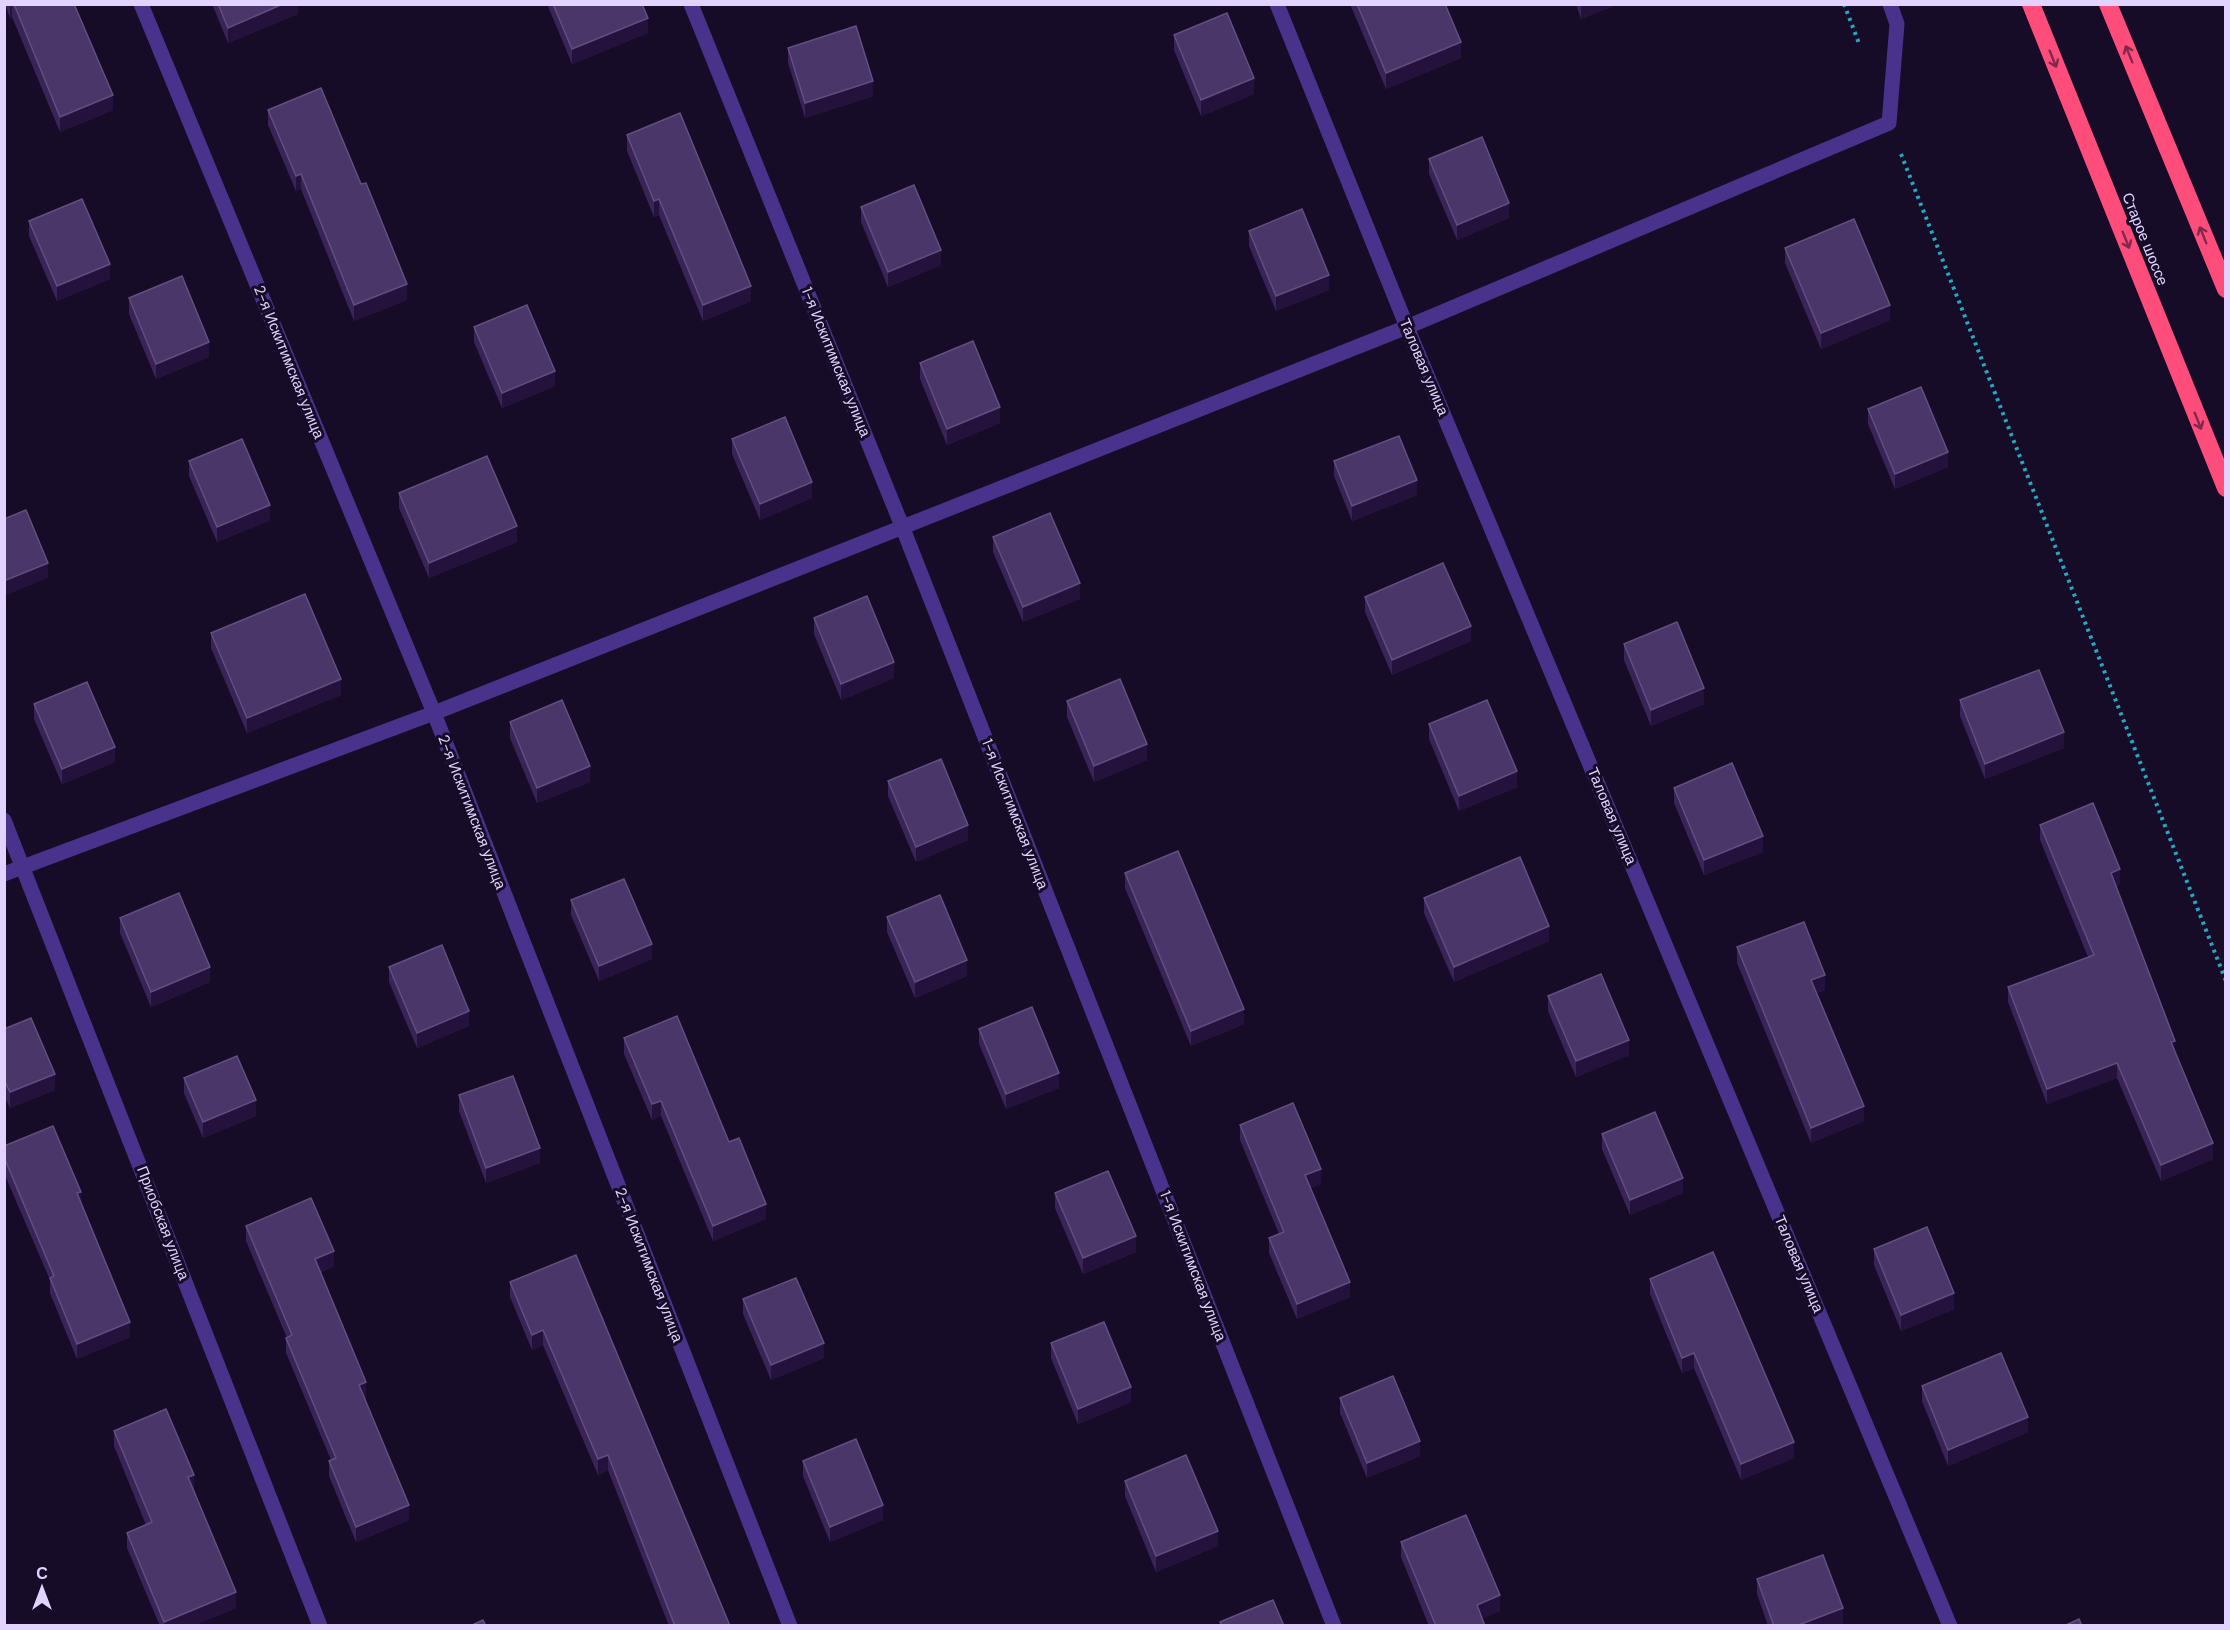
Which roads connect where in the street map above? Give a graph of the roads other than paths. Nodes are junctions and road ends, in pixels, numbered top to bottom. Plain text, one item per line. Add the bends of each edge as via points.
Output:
1 (141, 4) edge
2 (691, 4) edge
3 (1277, 4) edge
4 (1890, 4) edge
5 (2031, 4) edge
6 (2108, 4) edge
7 (2226, 289) edge
8 (1407, 327) junction
9 (2226, 488) edge
10 (902, 526) junction
11 (434, 713) junction
12 (4, 820) edge
13 (23, 866) junction
14 (4, 874) edge
15 (320, 1626) edge
16 (790, 1626) edge
17 (1334, 1626) edge
18 (1950, 1626) edge

1 - 11 street, 2-я Искитимская улица
2 - 10 street, 1-я Искитимская улица
3 - 8 street, Таловая улица
4 - 8 street via 1897,24 1889,123
5 -> 9 highway, Старое шоссе
7 -> 6 highway
8 - 10 street
8 - 18 street, Таловая улица
10 - 11 street
10 - 17 street, 1-я Искитимская улица
11 - 13 street
11 - 16 street, 2-я Искитимская улица
12 - 13 street, Приобская улица
13 - 14 street
13 - 15 street, Приобская улица

